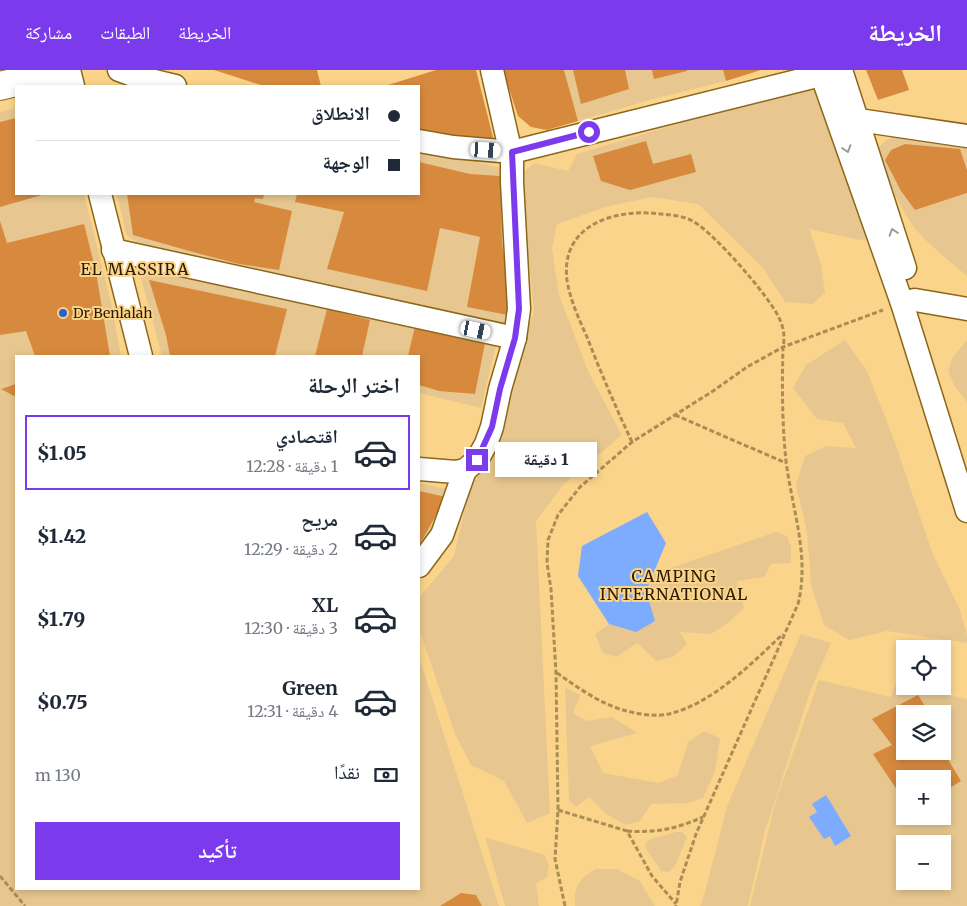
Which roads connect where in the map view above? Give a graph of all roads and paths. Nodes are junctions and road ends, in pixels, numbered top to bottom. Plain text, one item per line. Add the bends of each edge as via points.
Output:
1 (68, 70) edge
2 (119, 70) edge
3 (492, 70) edge
4 (831, 71) edge
5 (73, 85) edge
6 (171, 85) edge
7 (0, 86) edge
8 (847, 118) junction
9 (967, 136) edge
10 (420, 141) edge
11 (512, 152) junction
12 (100, 195) edge
13 (113, 250) junction
14 (909, 301) junction
15 (967, 309) edge
16 (515, 338) junction
17 (783, 347) junction
18 (141, 355) edge
19 (675, 415) junction
20 (632, 442) junction
21 (786, 462) junction
22 (967, 462) edge
23 (420, 469) edge
24 (466, 470) junction
25 (967, 511) edge
26 (420, 565) edge
27 (785, 632) junction
28 (556, 673) junction
29 (558, 810) junction
30 (704, 817) junction
31 (627, 831) junction
32 (0, 876) edge
33 (676, 905) edge
34 (25, 906) edge
35 (564, 906) edge

1 - 5 street
1 - 7 street
2 - 6 street
3 - 11 street
4 - 8 street
4 - 11 street
8 - 9 street
8 - 14 street
10 - 11 street
11 - 16 street via 519,309
12 - 13 street
13 - 16 street
13 - 18 street
14 - 15 street
14 - 17 path
14 - 22 street
14 - 25 street
16 - 24 street via 486,444
17 - 19 path
17 - 20 path via 785,338 779,318 768,300 726,250 694,221 667,214 632,212 614,215 588,227 571,245 566,265 570,298
17 - 21 path via 782,415
19 - 20 path
19 - 21 path
20 - 28 path via 580,487 558,515 548,540
21 - 27 path via 803,567 798,604
23 - 24 street
24 - 26 street via 442,536
27 - 28 path via 720,688 695,704 667,714 644,715 622,710
27 - 30 path
28 - 29 path
29 - 31 path
29 - 35 path via 555,859
30 - 31 path via 652,832
30 - 33 path via 687,858
31 - 33 path via 652,876
32 - 34 path

